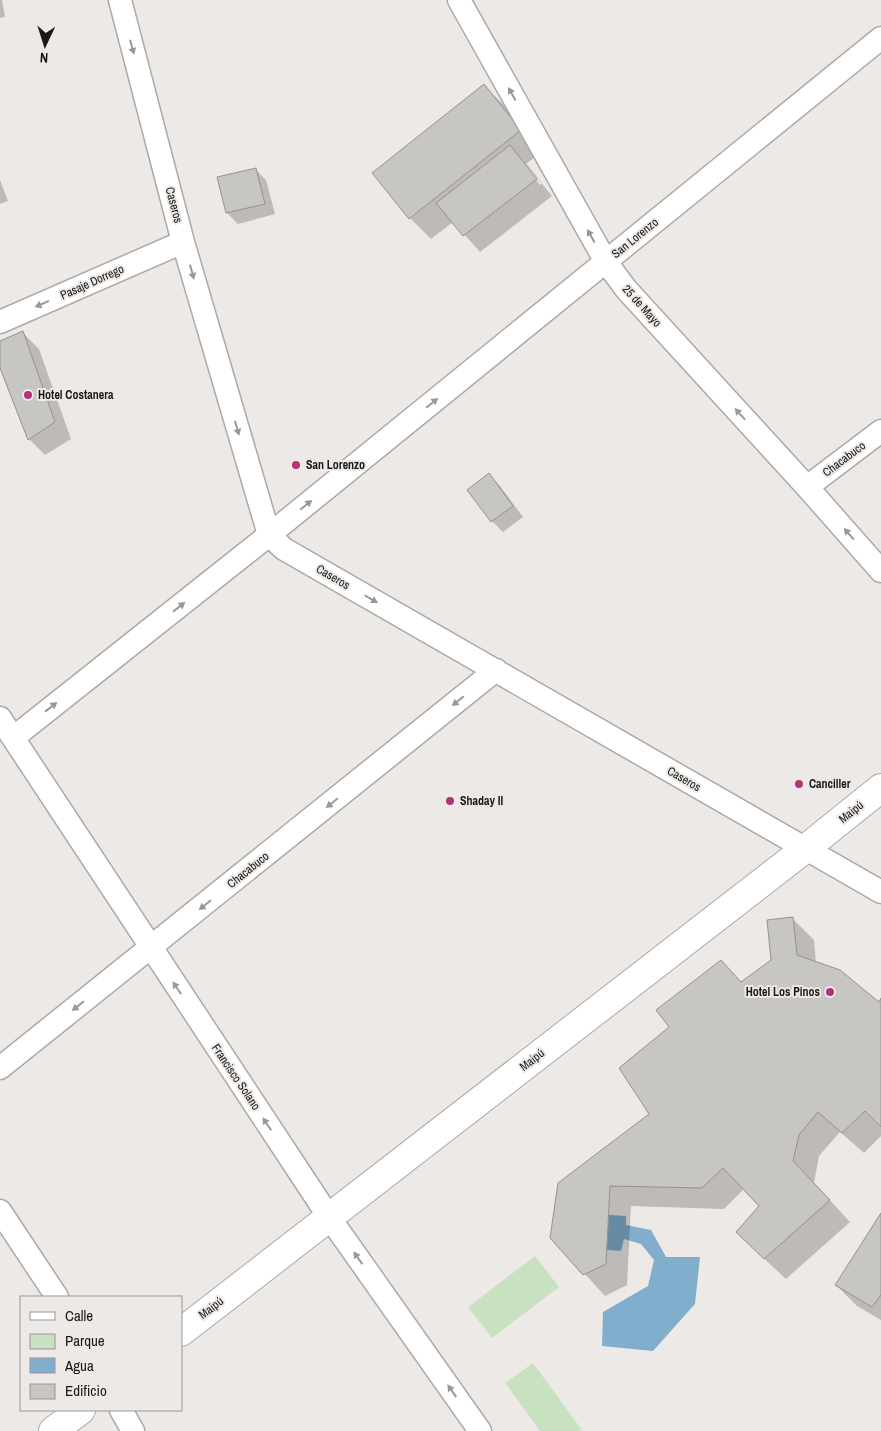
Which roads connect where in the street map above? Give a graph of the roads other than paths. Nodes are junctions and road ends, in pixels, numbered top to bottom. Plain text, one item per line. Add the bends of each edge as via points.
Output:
1 (120, 0) edge
2 (459, 0) edge
3 (881, 38) edge
4 (183, 242) junction
5 (606, 262) junction
6 (0, 322) edge
7 (881, 432) edge
8 (807, 487) junction
9 (269, 536) junction
10 (881, 571) edge
11 (496, 670) junction
12 (0, 718) edge
13 (13, 738) junction
14 (881, 788) edge
15 (805, 849) junction
16 (881, 892) edge
17 (151, 948) junction
18 (0, 1068) edge
19 (0, 1211) edge
20 (329, 1217) junction
21 (56, 1296) edge
22 (182, 1331) edge
23 (80, 1411) edge
24 (122, 1411) edge
25 (53, 1431) edge
26 (133, 1431) edge
27 (480, 1431) edge

1 -> 4 street, Caseros
5 -> 2 street, 25 de Mayo
3 - 5 street, San Lorenzo
4 -> 6 street, Pasaje Dorrego
4 -> 9 street, Caseros
8 -> 5 street, 25 de Mayo via 626,289
9 -> 5 street, San Lorenzo
7 - 8 street, Chacabuco
10 -> 8 street, 25 de Mayo
9 -> 11 street, Caseros via 284,549
13 -> 9 street, San Lorenzo
11 - 15 street, Caseros
11 -> 17 street, Chacabuco
12 - 13 street, Francisco Solano
13 - 17 street, Francisco Solano
14 - 15 main road, Maipú
15 - 16 street, Caseros
15 - 20 main road, Maipú
17 -> 18 street, Chacabuco
20 -> 17 street, Francisco Solano
19 - 21 street
20 - 22 main road, Maipú
27 -> 20 street, Francisco Solano
23 - 25 main road
24 - 26 street

